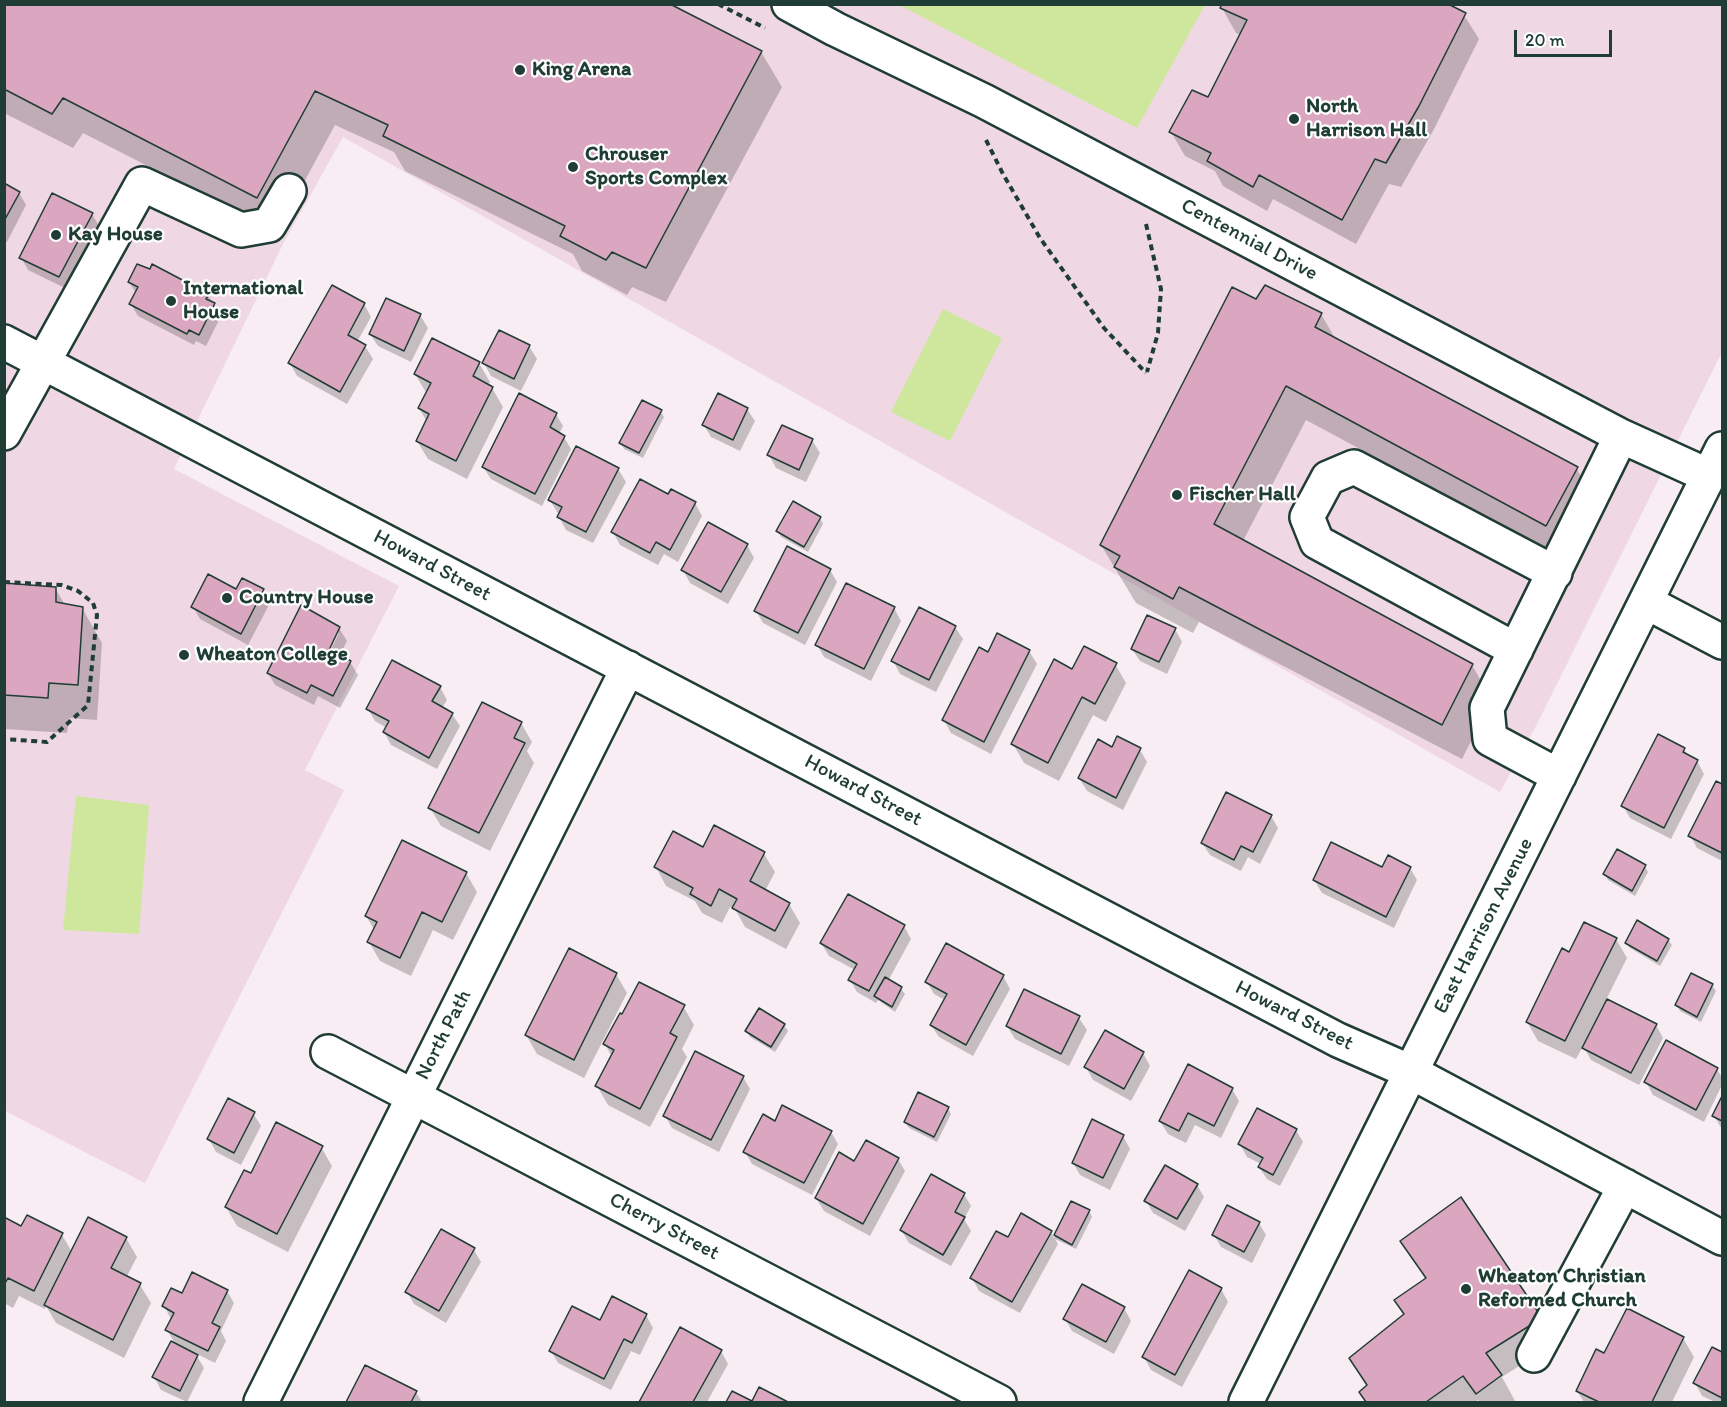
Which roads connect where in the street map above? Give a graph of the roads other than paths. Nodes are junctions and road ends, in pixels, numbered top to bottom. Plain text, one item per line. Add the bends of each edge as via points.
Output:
1 (789, 4) edge
2 (289, 191) dead end
3 (4, 342) edge
4 (44, 363) junction
5 (4, 433) edge
6 (1621, 436) junction
7 (1716, 463) edge
8 (1555, 573) junction
9 (1646, 602) junction
10 (1722, 642) edge
11 (1516, 650) junction
12 (628, 668) junction
13 (1559, 776) junction
14 (328, 1052) dead end
15 (1411, 1072) junction
16 (414, 1097) junction
17 (1625, 1186) junction
18 (1722, 1238) edge
19 (1534, 1355) dead end
20 (261, 1402) edge
21 (999, 1402) edge
22 (1246, 1402) edge

1 - 6 street, Centennial Drive via 984,101
2 - 4 street via 269,225 241,230 142,184
3 - 4 street, Howard Street
4 - 5 street
4 - 12 street, Howard Street
6 - 7 street, Centennial Drive
6 - 8 street
7 - 9 street, East Harrison Avenue
8 - 11 street
8 - 11 street via 1354,467 1328,478 1307,517 1317,542
9 - 10 street
9 - 13 street, East Harrison Avenue
11 - 13 street via 1487,708 1490,739
12 - 15 street, Howard Street via 1338,1040
12 - 16 street, North Path
13 - 15 street, East Harrison Avenue
14 - 16 street, Cherry Street
15 - 17 street, Howard Street
15 - 22 street, East Harrison Avenue
16 - 20 street, North Path
16 - 21 street, Cherry Street
17 - 18 street, Howard Street
17 - 19 street

